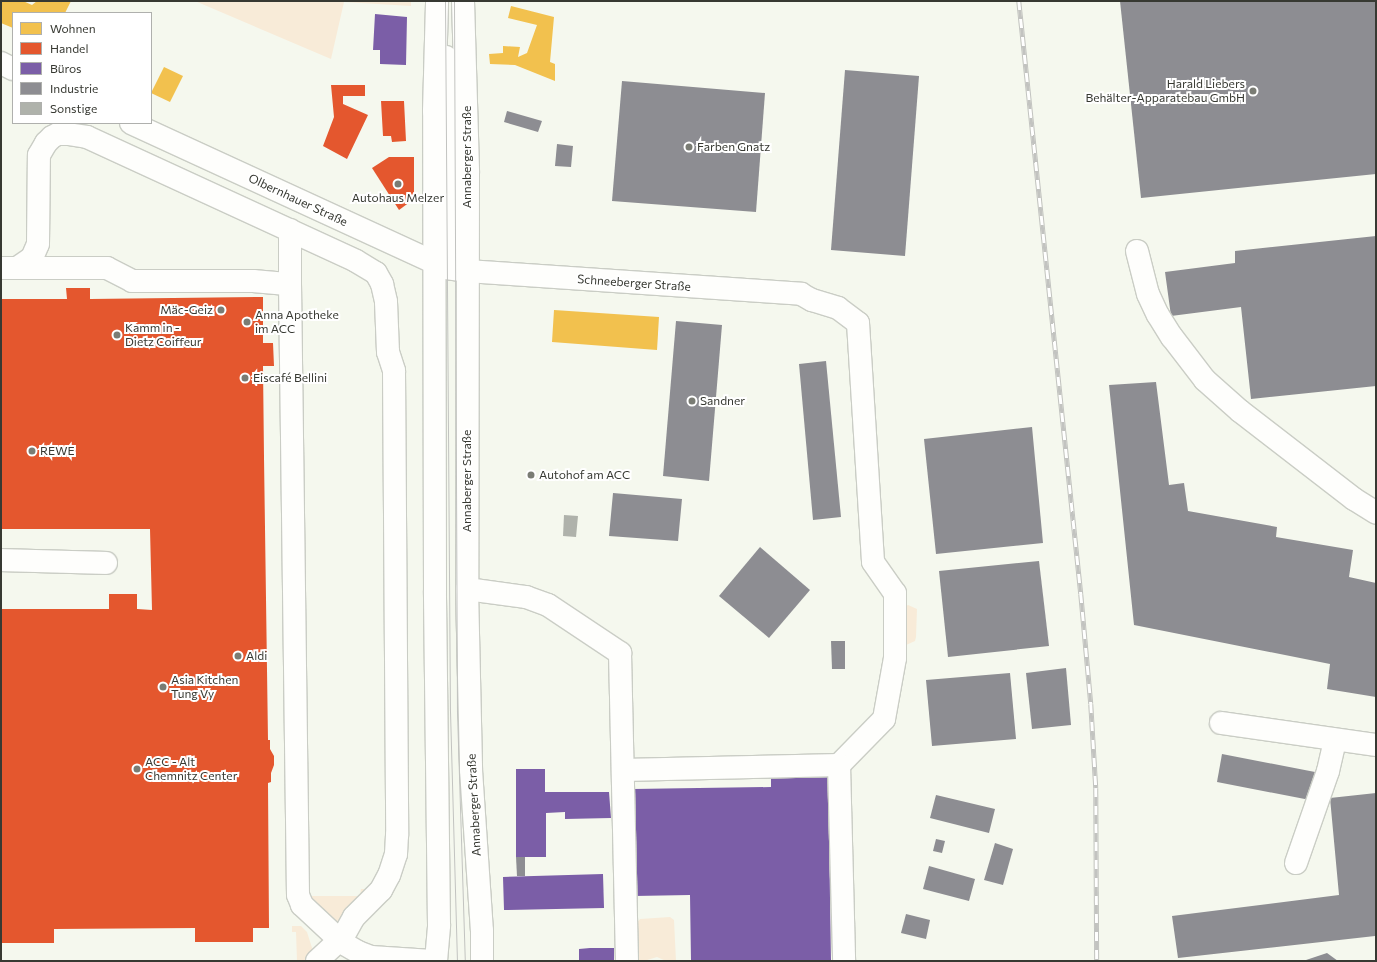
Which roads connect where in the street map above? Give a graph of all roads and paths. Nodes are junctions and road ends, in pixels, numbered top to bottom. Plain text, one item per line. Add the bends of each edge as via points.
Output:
1 (437, 1) edge
2 (463, 1) edge
3 (1, 63) edge
4 (12, 68) edge
5 (133, 124) edge
6 (290, 230) junction
7 (1137, 252) dead end
8 (450, 267) junction
9 (9, 268) edge
10 (290, 284) junction
11 (1376, 513) edge
12 (1, 560) edge
13 (106, 563) dead end
14 (467, 589) junction
15 (1221, 723) dead end
16 (1335, 740) junction
17 (1376, 745) edge
18 (839, 765) junction
19 (623, 770) junction
20 (1296, 863) dead end
21 (335, 944) edge
22 (432, 961) edge
23 (436, 961) edge
24 (482, 961) edge
25 (628, 961) edge
26 (844, 961) edge

1 - 8 main road, Annaberger Straße via 434,111
2 - 8 main road, Annaberger Straße via 468,150
3 - 4 main road
5 - 8 main road, Olbernhauer Straße
6 - 9 main road via 88,137 58,134 46,143 39,156 39,231 36,251 32,258
6 - 10 main road
6 - 21 main road via 376,273 382,284 386,302 388,352 394,371 396,854 381,890 354,917
7 - 11 main road via 1148,294 1158,315 1205,380 1240,411
8 - 14 main road, Annaberger Straße
8 - 18 main road, Schneeberger Straße via 801,294 838,308 858,323 873,562 895,593 895,658 884,719
8 - 23 main road, Annaberger Straße via 435,583 439,917
9 - 10 main road via 107,268 132,281 254,280
10 - 21 main road via 298,895 302,905
12 - 13 main road
14 - 19 main road via 526,597 548,605 620,653
14 - 24 main road, Annaberger Straße via 471,770
15 - 16 main road
16 - 17 main road
16 - 20 main road via 1328,771
18 - 19 main road
18 - 26 main road
19 - 25 main road
21 - 22 main road via 371,957

